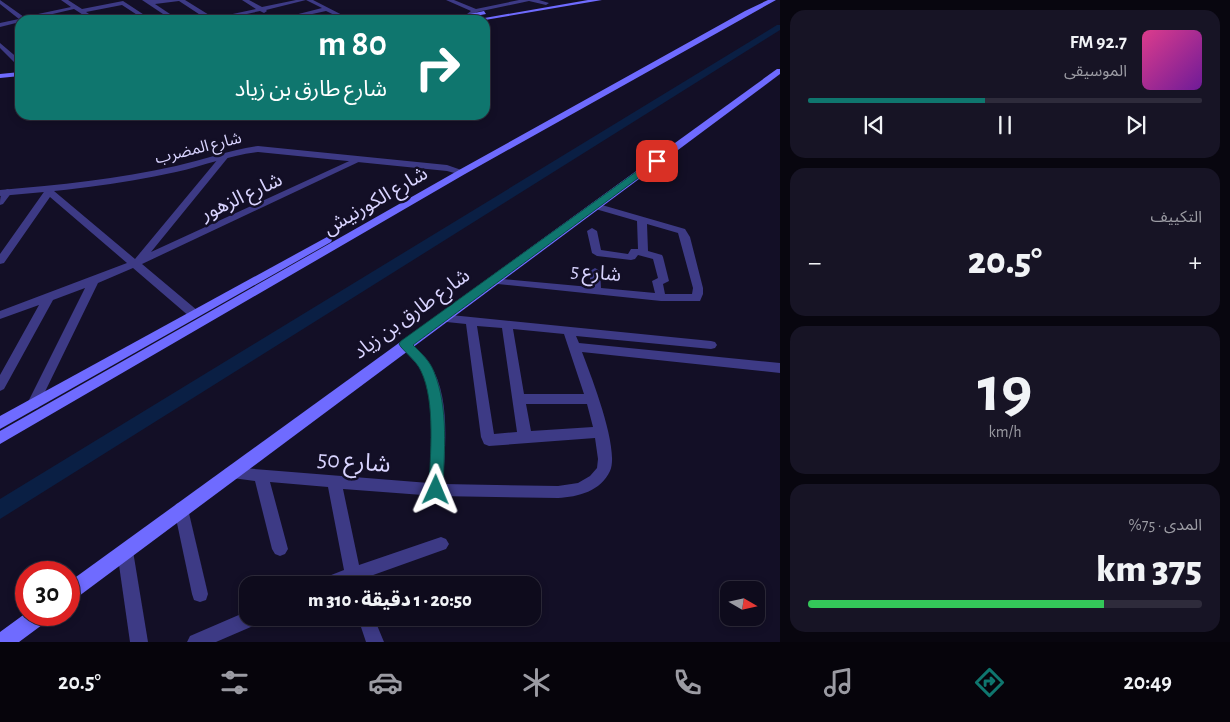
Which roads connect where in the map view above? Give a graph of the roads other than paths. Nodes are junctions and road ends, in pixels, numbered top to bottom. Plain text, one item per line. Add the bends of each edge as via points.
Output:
1 (64, 0) edge
2 (176, 0) edge
3 (181, 0) edge
4 (245, 0) edge
5 (303, 0) edge
6 (310, 0) edge
7 (452, 0) edge
8 (488, 0) edge
9 (527, 0) edge
10 (531, 0) edge
11 (566, 0) edge
12 (599, 0) edge
13 (762, 0) edge
14 (773, 0) edge
15 (0, 2) edge
16 (134, 2) dead end
17 (147, 2) edge
18 (546, 3) junction
19 (125, 4) junction
20 (503, 8) junction
21 (517, 8) junction
22 (79, 9) junction
23 (261, 9) junction
24 (326, 9) junction
25 (475, 11) junction
26 (526, 12) junction
27 (512, 14) junction
28 (15, 15) edge
29 (47, 15) edge
30 (88, 15) edge
31 (142, 15) edge
32 (168, 15) edge
33 (205, 15) edge
34 (235, 15) edge
35 (271, 15) edge
36 (301, 15) edge
37 (339, 15) edge
38 (468, 15) edge
39 (471, 15) edge
40 (490, 18) edge
41 (15, 21) edge
42 (0, 24) edge
43 (0, 45) edge
44 (15, 59) edge
45 (0, 71) edge
46 (780, 71) edge
47 (15, 72) edge
48 (15, 73) edge
49 (0, 76) edge
50 (226, 155) junction
51 (361, 159) junction
52 (458, 171) junction
53 (50, 189) junction
54 (4, 192) edge
55 (0, 202) edge
56 (595, 206) junction
57 (642, 219) junction
58 (592, 230) dead end
59 (643, 253) junction
60 (0, 260) edge
61 (136, 264) junction
62 (595, 271) dead end
63 (492, 281) junction
64 (93, 282) junction
65 (596, 291) junction
66 (661, 297) junction
67 (48, 299) junction
68 (194, 314) junction
69 (1, 315) edge
70 (441, 318) junction
71 (470, 321) junction
72 (507, 325) junction
73 (569, 332) junction
74 (405, 344) junction
75 (711, 346) dead end
76 (574, 347) junction
77 (780, 368) edge
78 (0, 386) edge
79 (591, 398) junction
80 (518, 399) junction
81 (33, 404) junction
82 (0, 423) edge
83 (600, 432) junction
84 (0, 438) edge
85 (525, 438) junction
86 (230, 472) junction
87 (261, 475) junction
88 (334, 481) junction
89 (436, 490) junction
90 (181, 509) junction
91 (441, 544) dead end
92 (280, 549) dead end
93 (125, 551) junction
94 (352, 576) edge
95 (363, 576) edge
96 (80, 585) edge
97 (200, 594) dead end
98 (239, 624) edge
99 (24, 626) edge
100 (369, 626) edge
101 (136, 640) edge
102 (3, 642) edge
103 (196, 642) edge
104 (375, 642) edge

1 - 22 street
2 - 17 street
3 - 33 street
4 - 23 street
5 - 23 street
6 - 24 street
7 - 25 street
8 - 20 street
9 - 20 street
10 - 18 street
11 - 18 main road
12 - 26 main road
13 - 52 main road, شارع الكورنيش
14 - 52 main road, شارع الكورنيش
15 - 28 street
16 - 19 street
17 - 32 street
18 - 21 main road
19 - 22 street
19 - 31 street
20 - 21 main road
20 - 25 street
20 - 27 main road
20 - 39 main road
21 - 26 main road
22 - 29 street
22 - 30 street
23 - 34 street
23 - 35 street
24 - 36 street
24 - 37 street
25 - 38 street
26 - 27 main road
27 - 40 main road
41 - 42 street
43 - 44 street
45 - 47 main road
46 - 56 main road, شارع طارق بن زياد
48 - 49 main road
50 - 51 street, شارع المضرب via 249,149 267,149
50 - 53 street, شارع المضرب via 149,174
50 - 61 street
51 - 52 street, شارع المضرب
51 - 61 street, شارع الزهور
52 - 68 main road, شارع الكورنيش
52 - 84 main road, شارع الكورنيش
53 - 54 street, شارع المضرب
53 - 60 street
53 - 61 street
54 - 55 street
56 - 57 street
56 - 63 main road, شارع طارق بن زياد
57 - 59 street
57 - 66 street, شارع 5 via 678,229 684,234 698,288 696,298
58 - 59 street via 597,253 631,257 633,251
59 - 66 street via 658,258 664,280 656,281
61 - 64 street, شارع الزهور
61 - 68 street
62 - 65 street
63 - 65 street, شارع 5
63 - 70 main road, شارع طارق بن زياد
64 - 67 street, شارع الزهور
64 - 81 street
65 - 66 street, شارع 5
67 - 69 street, شارع الزهور
67 - 78 street
68 - 81 main road, شارع الكورنيش
70 - 71 street
70 - 74 main road, شارع طارق بن زياد
71 - 72 street
71 - 85 street via 488,437 491,440
72 - 73 street
72 - 80 street
73 - 75 street
73 - 76 street
74 - 86 main road, شارع طارق بن زياد
74 - 89 street via 428,372 438,414
76 - 77 street
76 - 79 street
79 - 80 street
79 - 83 street
80 - 85 street
81 - 82 main road, شارع الكورنيش
83 - 85 street
83 - 89 street, شارع 50 via 606,457 605,468 588,486 574,491
86 - 87 street, شارع 50
86 - 90 main road, شارع طارق بن زياد
87 - 88 street, شارع 50
87 - 92 street
88 - 89 street, شارع 50
88 - 94 street
90 - 93 main road, شارع طارق بن زياد
90 - 97 street
91 - 95 street
93 - 96 main road, شارع طارق بن زياد
93 - 101 street
98 - 103 street
99 - 102 main road
100 - 104 street

